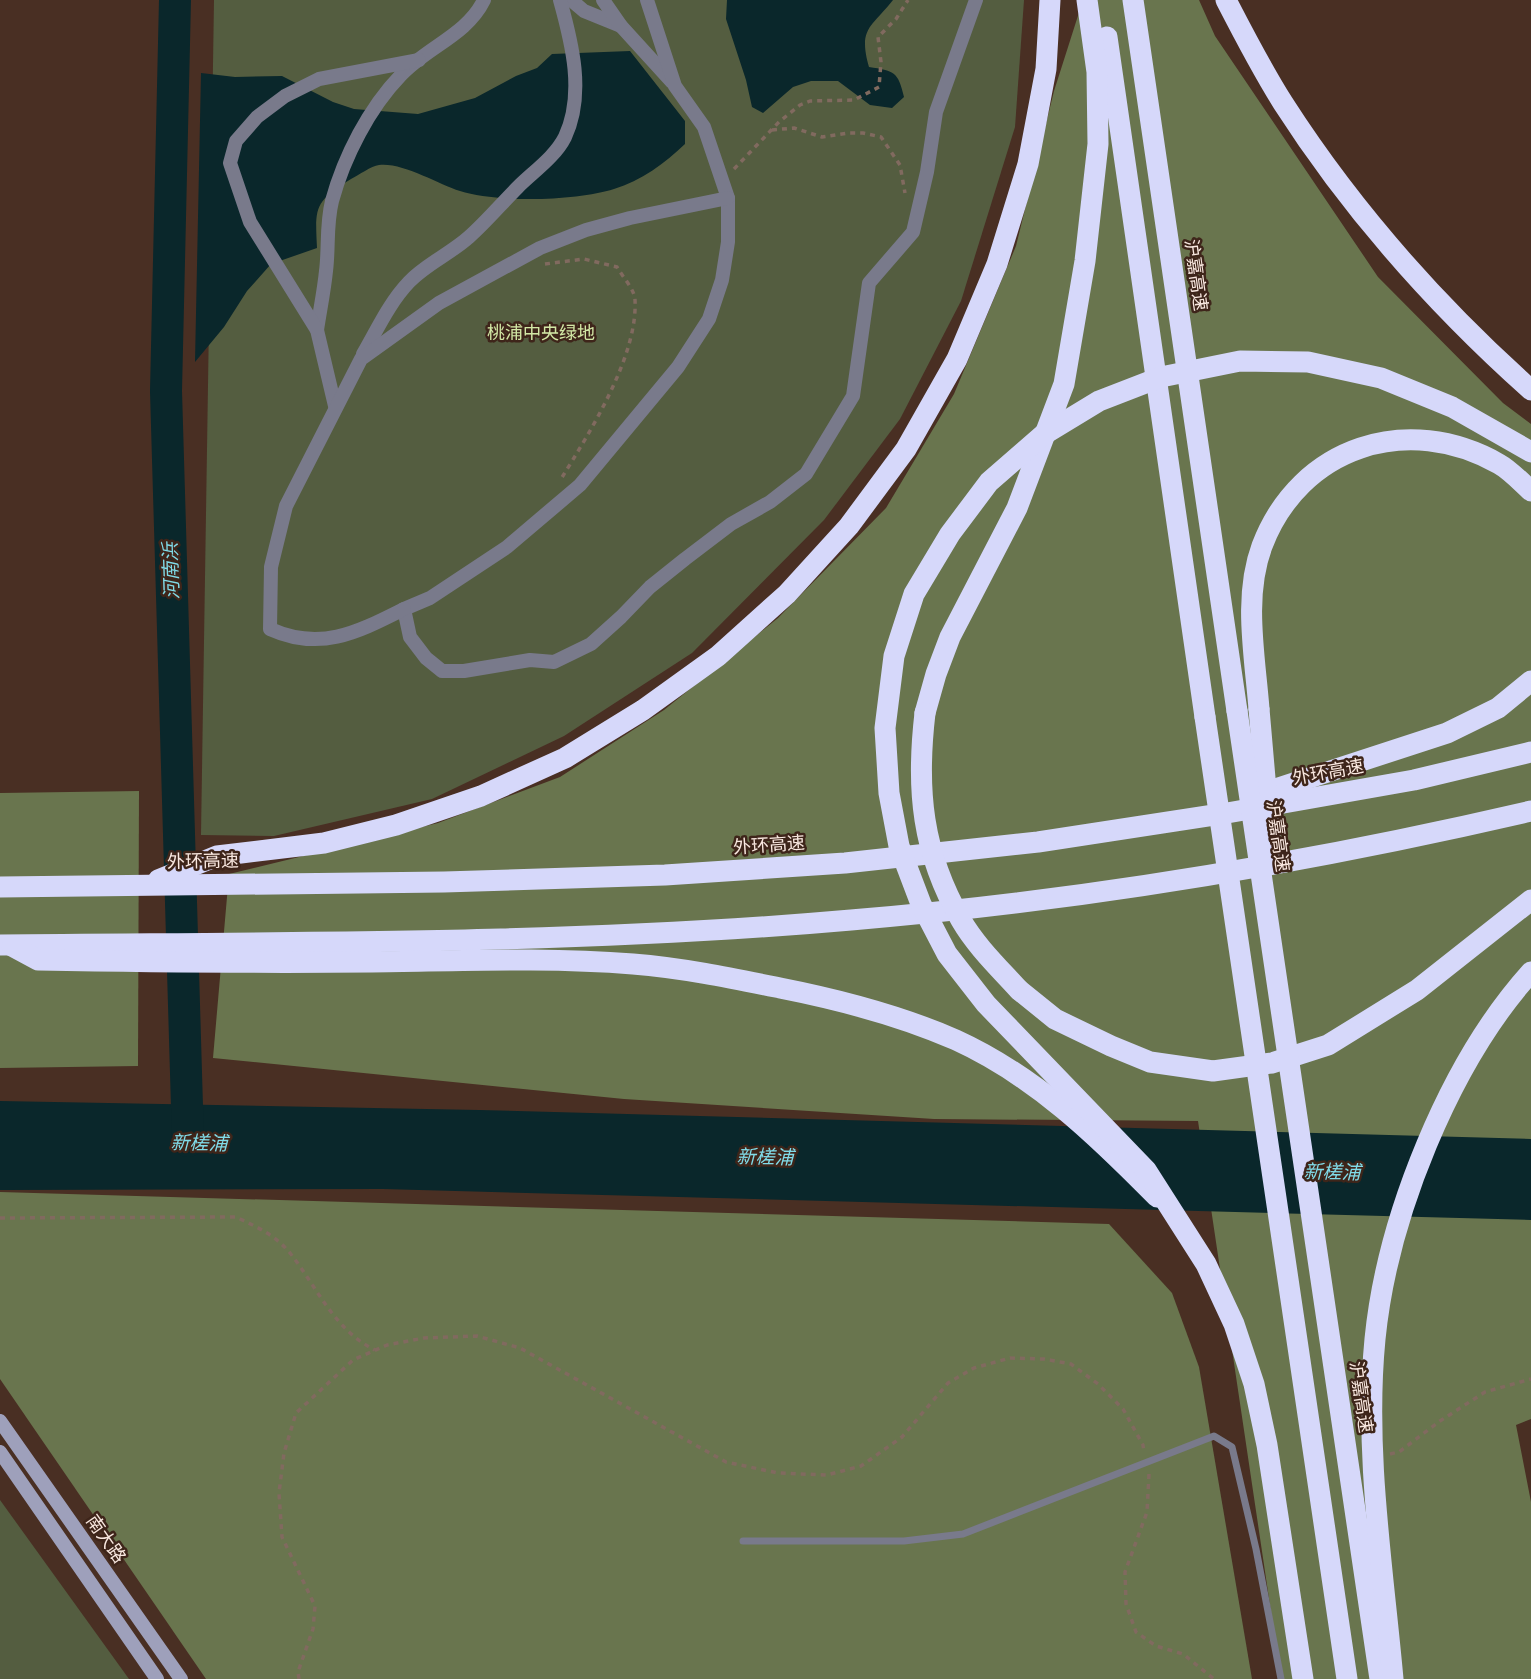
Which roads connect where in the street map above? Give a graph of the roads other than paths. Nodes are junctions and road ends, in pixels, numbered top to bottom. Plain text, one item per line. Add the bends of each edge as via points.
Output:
1 (484, 0) edge
2 (561, 0) edge
3 (571, 0) edge
4 (603, 0) edge
5 (647, 0) edge
6 (976, 0) edge
7 (1051, 0) edge
8 (1087, 0) edge
9 (1102, 0) edge
10 (1133, 0) edge
11 (1226, 0) edge
12 (621, 26) junction
13 (419, 60) junction
14 (675, 86) junction
15 (728, 198) junction
16 (317, 330) junction
17 (361, 359) junction
18 (1531, 390) edge
19 (335, 406) junction
20 (1531, 453) edge
21 (1531, 491) edge
22 (404, 609) junction
23 (1531, 681) edge
24 (1531, 752) edge
25 (1531, 811) edge
26 (1227, 813) junction
27 (147, 884) junction
28 (0, 887) edge
29 (1531, 900) edge
30 (5, 945) edge
31 (218, 953) junction
32 (1531, 972) edge
33 (1290, 1067) junction
34 (1171, 1211) junction
35 (0, 1421) edge
36 (0, 1452) edge
37 (743, 1541) dead end
38 (157, 1679) edge
39 (181, 1679) edge
40 (1281, 1679) edge
41 (1303, 1679) edge
42 (1347, 1679) edge
43 (1380, 1679) edge
44 (1394, 1679) edge

1 - 13 street via 458,32
2 - 17 street via 572,43 575,83 564,138 545,163 467,238 409,281
3 - 12 street via 584,11
4 - 12 street
5 - 14 street
6 - 22 street via 936,112 913,232 869,283 853,396 806,474 685,559 592,644 554,662 530,660 442,671 410,637
7 - 27 highway via 1046,69 1028,164 997,264 957,359 906,449 849,526 787,594 718,656 565,758 481,796 396,825 324,843 217,856
8 - 29 highway, bridge via 1097,72 1098,144 1085,261 1064,384 1017,508 950,637 925,713 920,757 929,843 962,921 1019,990 1055,1018 1150,1062 1213,1071 1272,1063 1328,1045 1417,990
9 - 42 highway, bridge
10 - 33 highway, 沪嘉高速, bridge
11 - 18 highway via 1283,102 1325,163 1454,318
12 - 14 street
13 - 16 street via 383,96 357,140 332,202
13 - 16 street via 319,79 285,96 236,141 230,163 250,222
14 - 15 street via 705,127
15 - 17 street via 631,218 540,248 439,303
15 - 22 street via 722,280 709,318 678,367 580,485 548,514 507,547
16 - 19 street
17 - 19 street
19 - 22 street via 286,506 271,567 270,629 284,635 330,639
20 - 34 highway, bridge via 1452,407 1381,379 1308,362 1240,361 1161,377 1099,401 1043,435 998,474 950,534 914,594 894,656 885,729 889,793 899,846 921,904 947,954 986,1004 1146,1170
21 - 33 highway, bridge via 1500,464 1456,445 1417,438 1377,442 1339,457 1304,481 1279,511 1262,547 1253,585 1252,625
23 - 26 highway via 1498,708 1447,733 1263,793
24 - 26 highway, 外环高速 via 1414,780
25 - 31 highway via 1423,836 1049,900 656,933
26 - 27 highway, 外环高速 via 1038,842 845,863 665,875
27 - 28 highway, 外环高速
30 - 31 highway via 38,960
31 - 34 highway, bridge via 633,964 706,973 842,1000 890,1013 958,1041 1020,1076 1082,1123
32 - 44 highway, bridge via 1480,1041 1445,1105 1415,1173 1392,1249 1375,1339 1372,1419
33 - 43 highway, 沪嘉高速, bridge
34 - 41 highway, bridge via 1206,1264 1234,1324 1254,1384 1268,1445
35 - 39 street, 南大路
36 - 38 street
37 - 40 lane via 904,1541 963,1534 1214,1436 1232,1447

